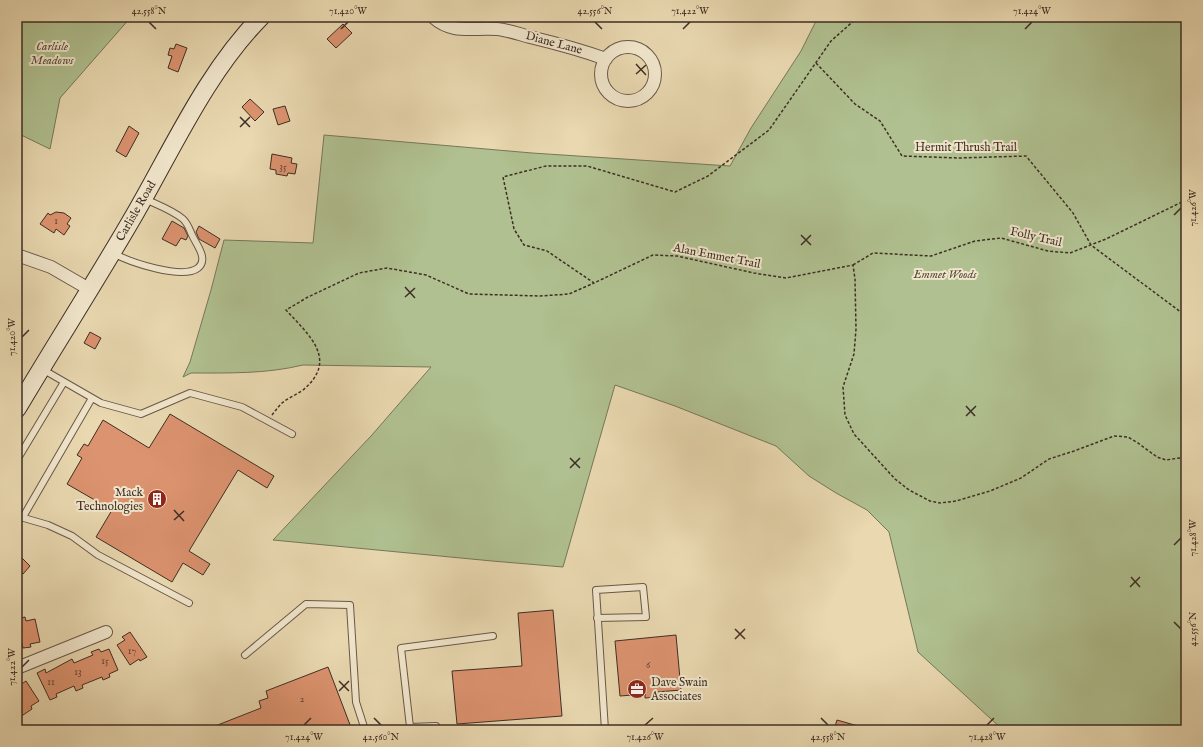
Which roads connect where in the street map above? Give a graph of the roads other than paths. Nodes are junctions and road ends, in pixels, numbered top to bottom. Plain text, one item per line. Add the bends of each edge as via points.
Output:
1 (261, 17) edge
2 (433, 17) edge
3 (606, 59) junction
4 (144, 198) junction
5 (112, 253) junction
6 (17, 256) edge
7 (90, 289) junction
8 (41, 369) junction
9 (64, 382) junction
10 (92, 398) junction
11 (17, 409) edge
12 (292, 434) dead end
13 (17, 460) edge
14 (20, 517) edge
15 (189, 603) dead end
16 (597, 618) junction
17 (106, 632) dead end
18 (493, 636) dead end
19 (246, 655) dead end
20 (17, 668) edge
21 (364, 730) edge
22 (436, 730) edge
23 (604, 730) edge

1 - 4 main road, Carlisle Road via 243,36 214,77
2 - 3 street, Diane Lane via 452,28 497,29
3 - 3 street via 617,49 625,47 642,51 653,64 654,81 650,89 641,97 629,101 611,95 602,80 601,71
4 - 5 main road, Carlisle Road
4 - 5 lane via 187,223 201,253 201,264 190,272 173,272 145,266
5 - 7 main road, Carlisle Road
6 - 7 street via 51,267
7 - 8 main road, Carlisle Road
8 - 9 lane
8 - 11 main road, Carlisle Road
9 - 10 lane
9 - 13 lane
10 - 12 lane via 141,414 190,393 242,407
10 - 14 lane
14 - 15 lane via 48,525 72,536 98,555
16 - 16 lane via 596,590 643,587 646,617
16 - 23 lane
17 - 20 street
18 - 22 lane via 400,648 410,727 436,726
19 - 21 lane via 306,604 350,605 356,702

